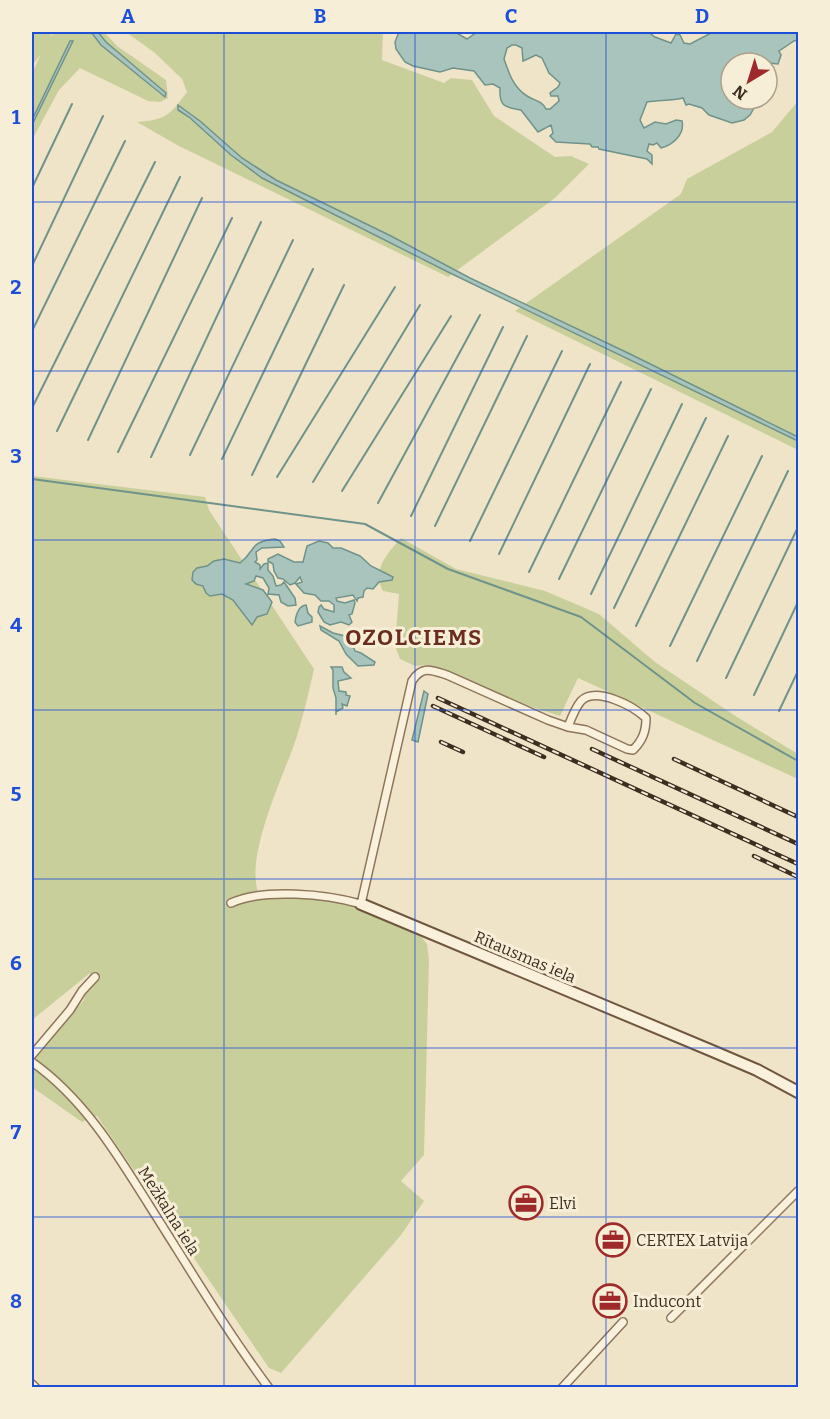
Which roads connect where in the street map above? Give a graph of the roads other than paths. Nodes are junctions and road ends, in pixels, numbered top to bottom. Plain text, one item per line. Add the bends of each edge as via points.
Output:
1 (568, 727) junction
2 (231, 903) dead end
3 (361, 904) junction
4 (95, 977) dead end
5 (32, 1055) edge
6 (32, 1062) edge
7 (798, 1092) edge
8 (798, 1191) edge
9 (671, 1318) dead end
10 (623, 1322) dead end
11 (32, 1384) edge
12 (36, 1388) edge
13 (269, 1388) edge
14 (562, 1388) edge

1 - 1 street via 586,730 633,750 646,730 646,718 602,694 580,702
1 - 3 street via 447,675 429,669 417,673
2 - 3 street, Rītausmas iela via 260,894
3 - 7 street, Rītausmas iela via 748,1066
4 - 5 street
6 - 13 street, Mežkalna iela via 64,1089 105,1136 217,1314
8 - 9 street
10 - 14 street
11 - 12 street

